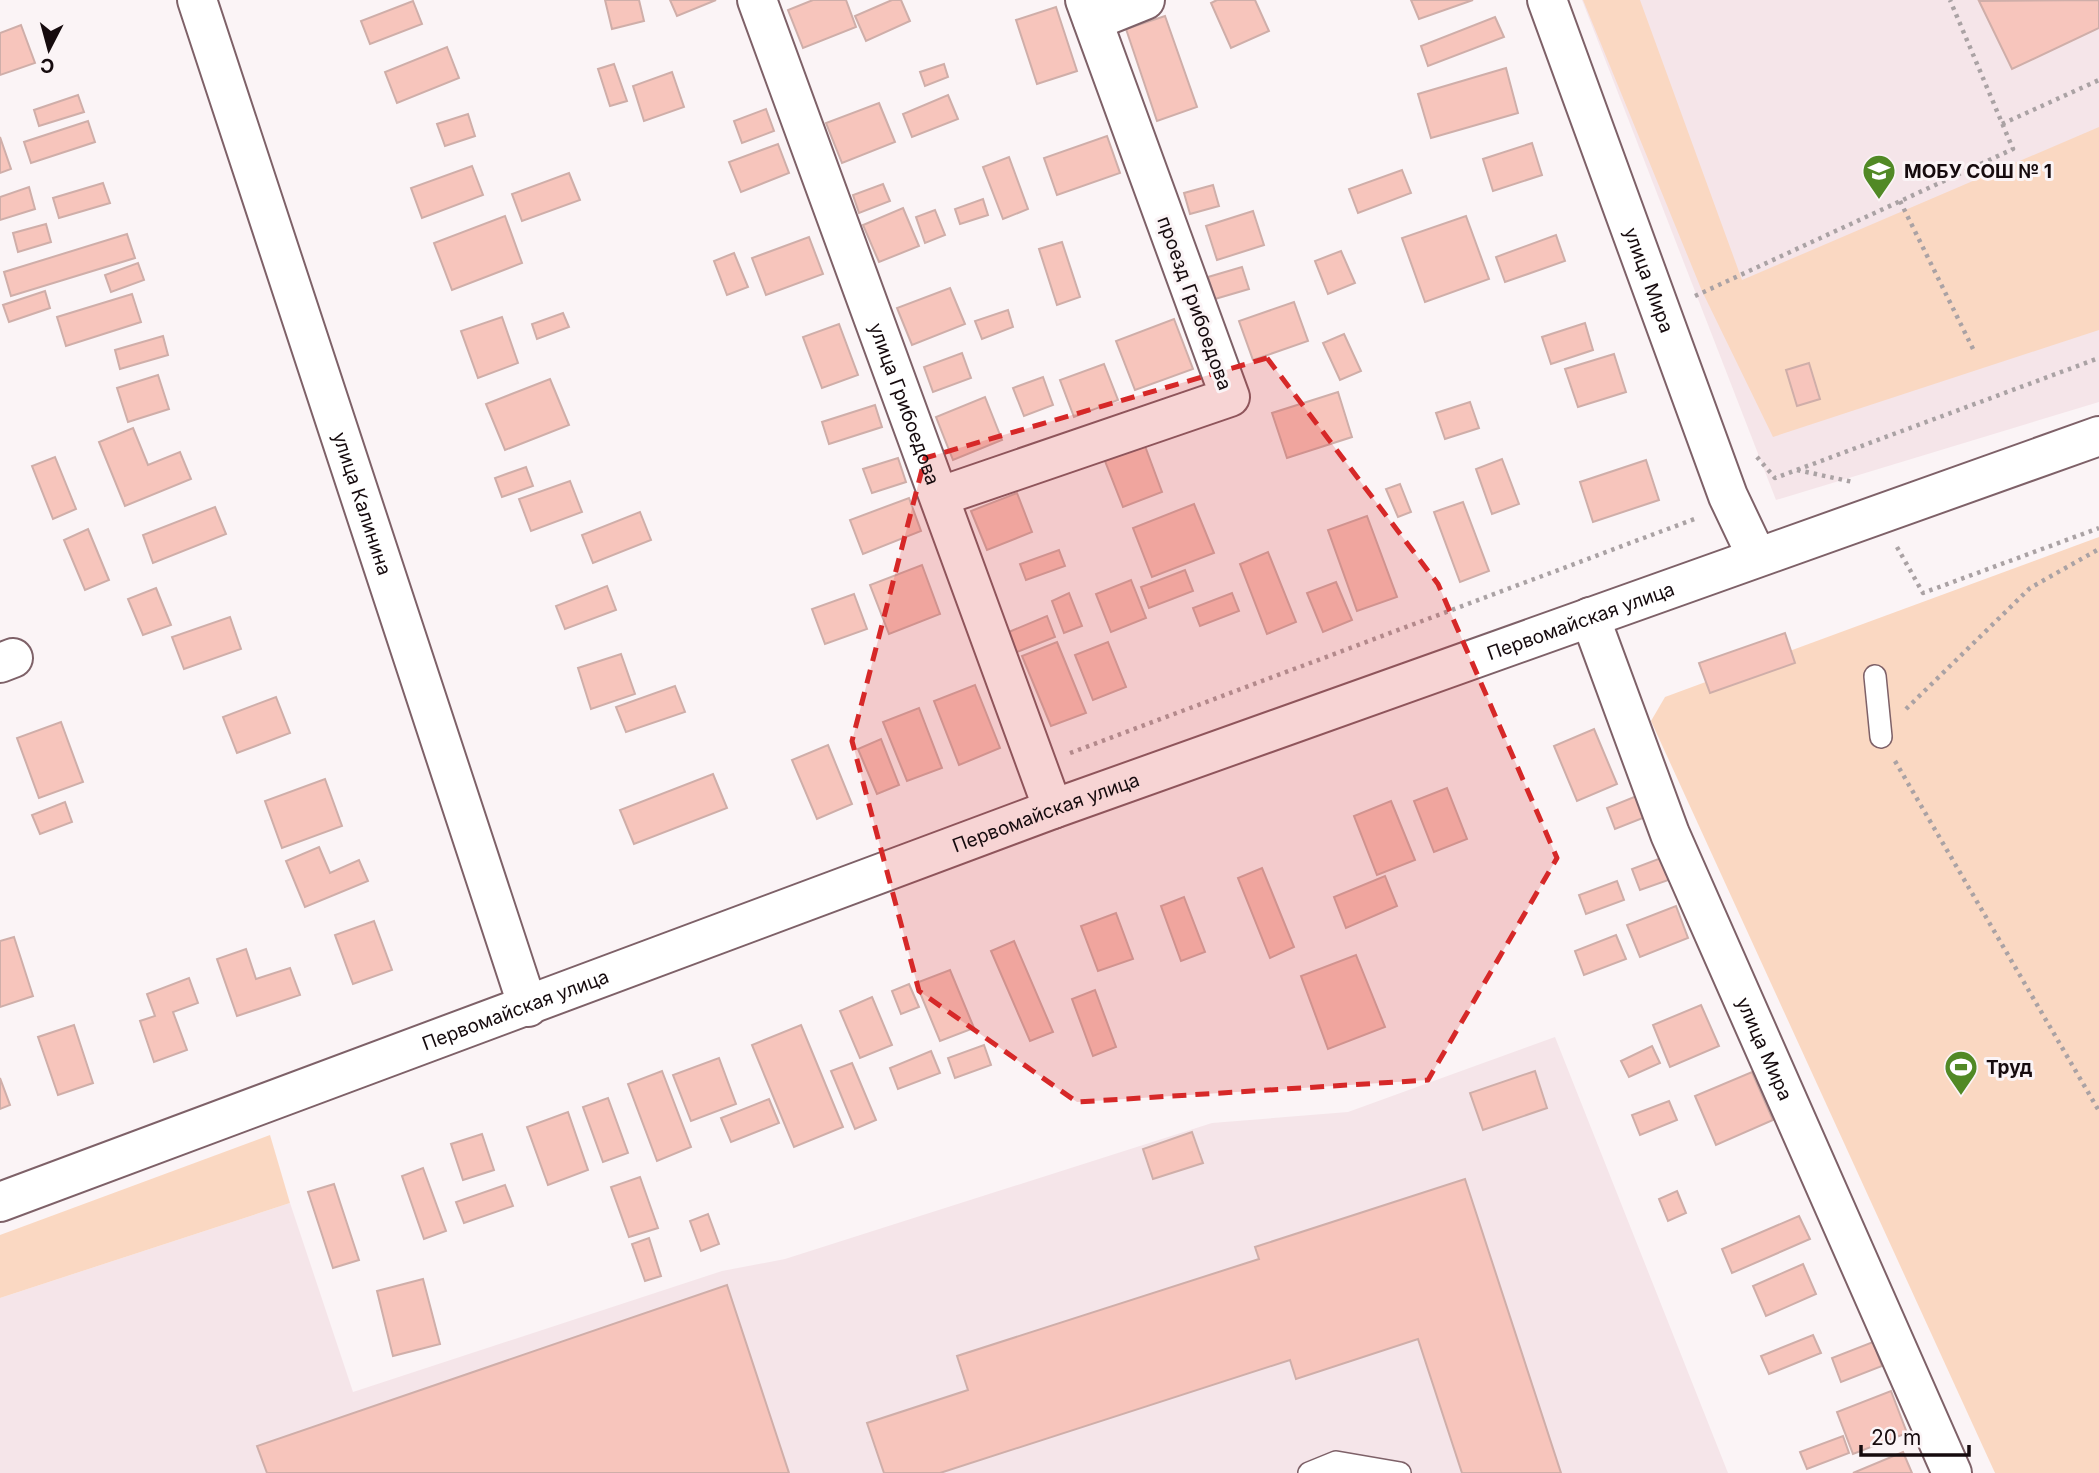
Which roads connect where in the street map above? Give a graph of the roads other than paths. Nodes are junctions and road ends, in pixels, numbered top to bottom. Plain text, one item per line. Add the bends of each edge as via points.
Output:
1 (197, 0) edge
2 (758, 0) edge
3 (1145, 0) edge
4 (1547, 0) edge
5 (1089, 10) edge
6 (2099, 436) edge
7 (941, 496) junction
8 (1757, 556) junction
9 (1590, 617) junction
10 (1875, 676) dead end
11 (1881, 737) road end
12 (1053, 809) junction
13 (528, 1007) junction
14 (0, 1202) edge
15 (1309, 1473) edge
16 (1400, 1473) edge
17 (1952, 1473) edge

1 - 13 street, улица Калинина
2 - 7 street, улица Грибоедова
3 - 5 street
4 - 8 street, улица Мира via 1728,496
5 - 7 street, проезд Грибоедова via 1230,397
6 - 8 street, Первомайская улица
7 - 12 street, улица Грибоедова
8 - 9 street, Первомайская улица
9 - 12 street, Первомайская улица
9 - 17 street, улица Мира via 1670,834
10 - 11 lane
12 - 13 street, Первомайская улица
13 - 14 street, Первомайская улица
15 - 16 lane via 1336,1462

